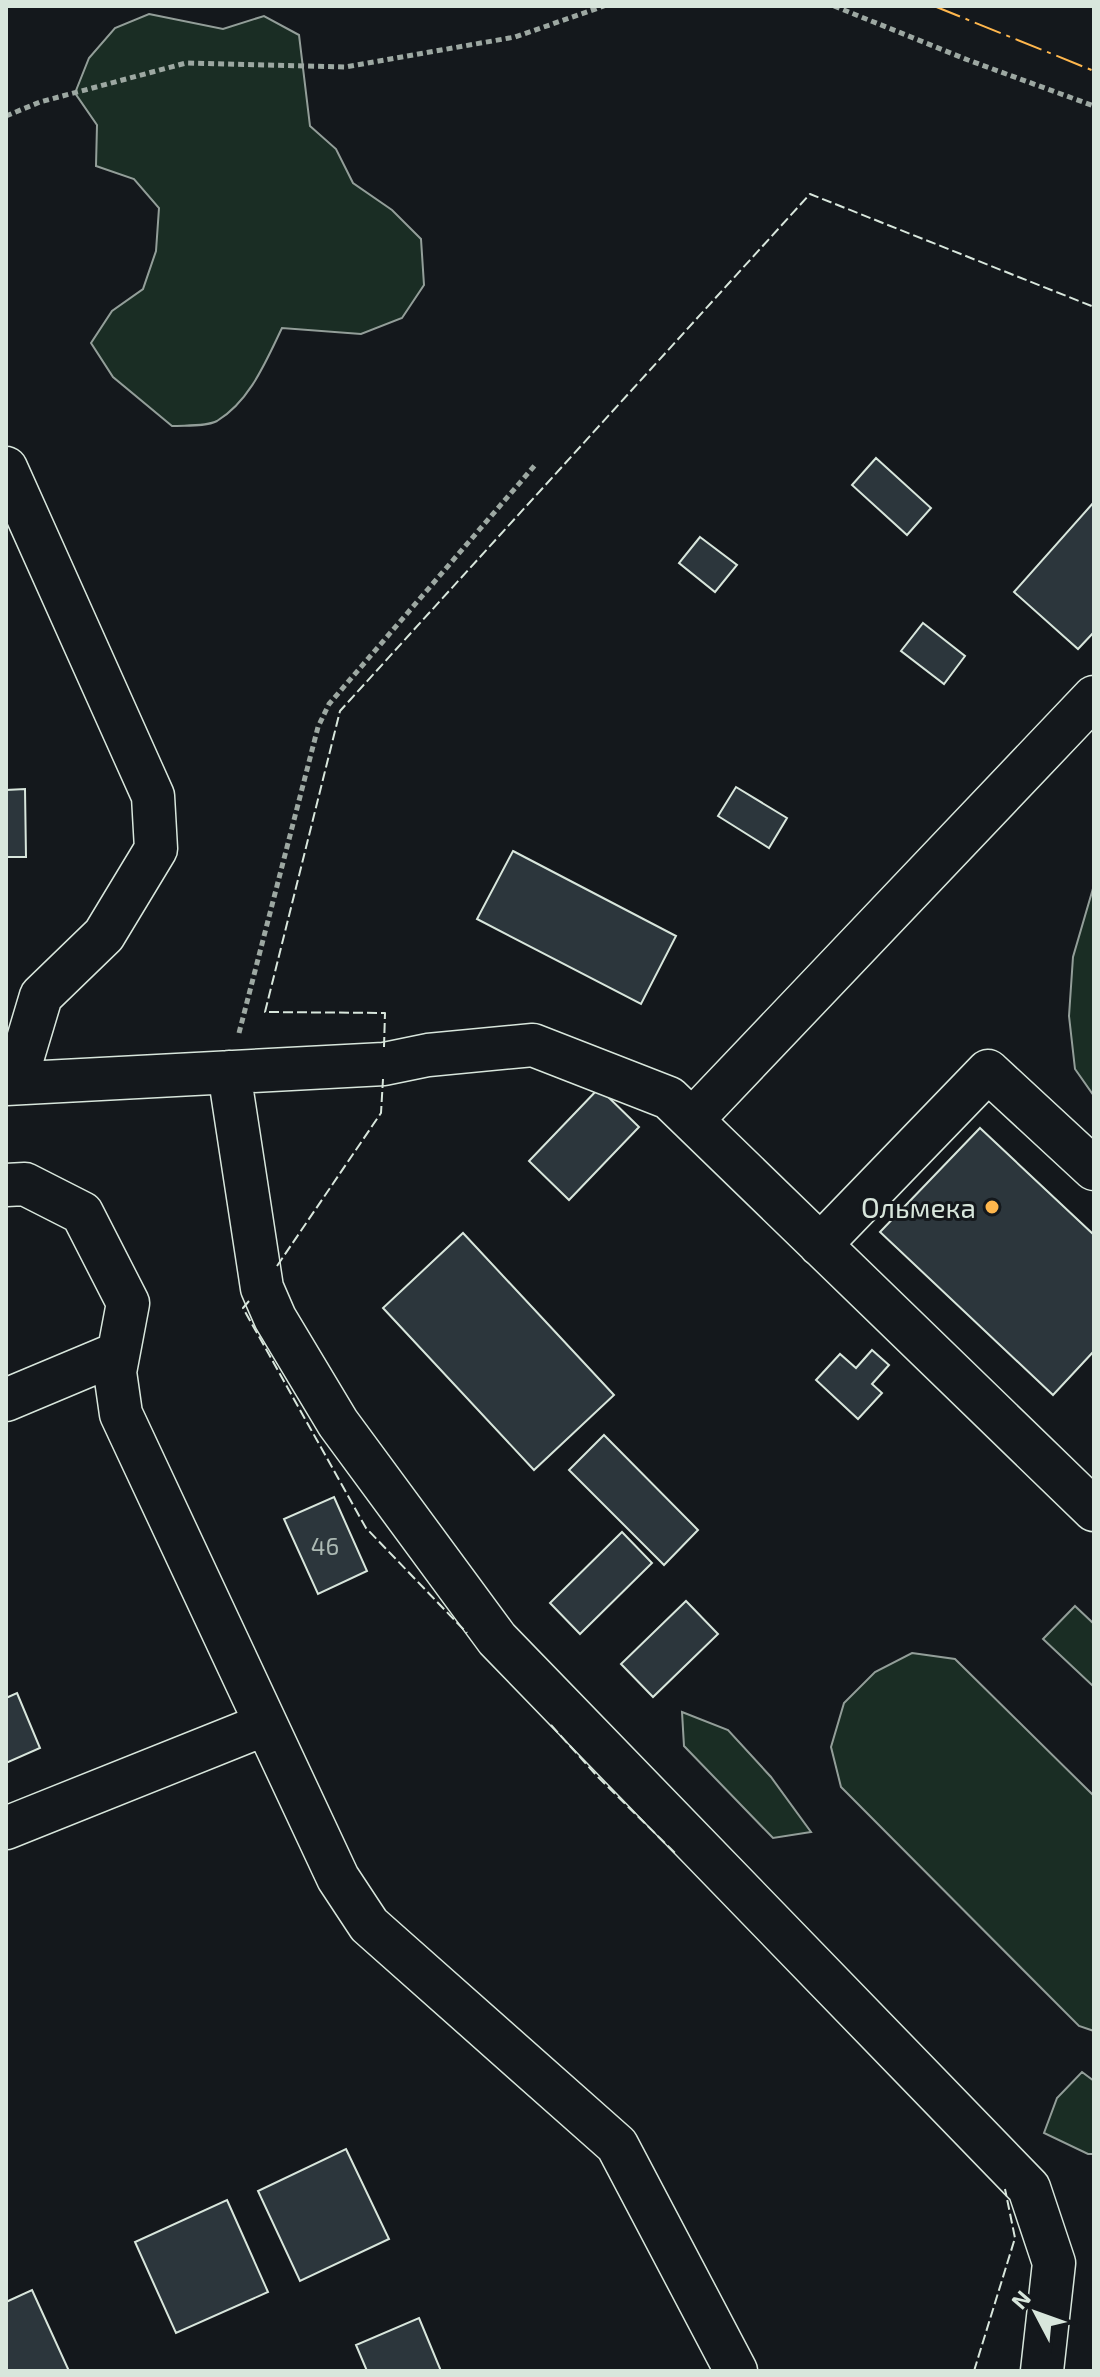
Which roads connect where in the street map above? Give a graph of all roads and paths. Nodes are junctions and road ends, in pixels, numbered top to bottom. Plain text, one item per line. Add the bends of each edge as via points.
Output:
1 (604, 6) edge
2 (834, 6) edge
3 (1094, 106) edge
4 (6, 116) edge
5 (536, 464) dead end
6 (6, 468) edge
7 (1094, 697) edge
8 (229, 1072) junction
9 (10, 1084) edge
10 (692, 1120) junction
11 (1094, 1169) edge
12 (6, 1185) edge
13 (820, 1245) junction
14 (118, 1353) junction
15 (6, 1400) edge
16 (1094, 1510) edge
17 (266, 1724) junction
18 (6, 1828) edge
19 (722, 2367) edge
20 (1042, 2371) edge

1 - 4 path via 515,37 345,67 186,63
2 - 3 path
5 - 8 path via 329,704 318,727
6 - 9 street via 153,796 156,849 104,935 41,996
7 - 10 street
8 - 9 street
8 - 10 street via 384,1064 533,1045 669,1098
8 - 20 street via 262,1288 338,1423 497,1639 1029,2188 1054,2263
10 - 13 street
11 - 13 street via 988,1071
12 - 14 street via 25,1184 82,1213 128,1303
13 - 16 street
14 - 15 street
14 - 17 street via 121,1414
17 - 18 street
17 - 19 street via 338,1878 369,1925 617,2145

